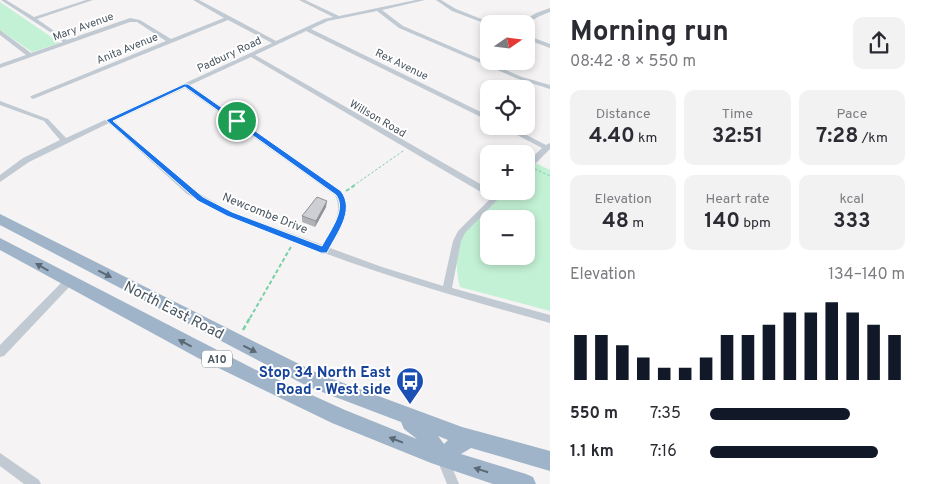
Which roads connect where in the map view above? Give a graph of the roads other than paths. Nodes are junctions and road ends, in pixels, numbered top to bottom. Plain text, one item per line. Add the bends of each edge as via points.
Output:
1 (3, 0) edge
2 (91, 0) edge
3 (195, 0) edge
4 (301, 0) edge
5 (423, 0) edge
6 (438, 0) edge
7 (378, 9) junction
8 (550, 10) edge
9 (535, 16) edge
10 (337, 17) junction
11 (228, 18) junction
12 (33, 19) junction
13 (480, 20) edge
14 (306, 29) junction
15 (0, 32) edge
16 (535, 40) edge
17 (170, 41) junction
18 (66, 42) junction
19 (276, 43) junction
20 (550, 46) edge
21 (30, 55) junction
22 (251, 55) junction
23 (0, 66) edge
24 (186, 85) junction
25 (550, 87) edge
26 (34, 97) dead end
27 (0, 103) edge
28 (480, 115) edge
29 (109, 120) junction
30 (522, 135) edge
31 (65, 141) junction
32 (548, 147) edge
33 (535, 160) edge
34 (0, 179) edge
35 (480, 183) edge
36 (493, 200) edge
37 (0, 219) edge
38 (0, 243) edge
39 (324, 250) junction
40 (68, 282) junction
41 (447, 291) junction
42 (550, 319) edge
43 (0, 352) edge
44 (396, 413) junction
45 (470, 439) junction
46 (442, 457) junction
47 (0, 459) edge
48 (550, 461) edge
49 (35, 484) edge
50 (453, 484) edge
51 (526, 484) edge

1 - 12 street
2 - 12 street
3 - 11 street
4 - 10 street
5 - 7 street, Padbury Road
6 - 13 street
7 - 10 street, Padbury Road
7 - 25 street via 401,27 520,78
8 - 9 street
10 - 14 street, Padbury Road
11 - 17 street, Anita Avenue
11 - 19 street
12 - 18 street
14 - 19 street, Padbury Road
14 - 28 street, Rex Avenue
15 - 21 street
16 - 20 street
17 - 18 street, Mary Avenue via 138,20 130,20
17 - 26 street, Anita Avenue
18 - 21 street, Mary Avenue
19 - 22 street, Padbury Road
21 - 23 street, Mary Avenue
22 - 24 street, Padbury Road
22 - 35 street, Willson Road
24 - 29 street, Padbury Road
24 - 39 street via 338,193 344,204 343,212
27 - 31 street via 46,120
29 - 31 street, Padbury Road
29 - 39 street, Newcombe Drive via 200,199
30 - 32 street
31 - 34 street, Padbury Road via 26,160
32 - 33 street
36 - 41 street via 457,240
37 -> 44 highway, North East Road / A10 via 315,381
40 -> 38 highway, North East Road / A10
39 - 41 street, Newcombe Drive
40 - 43 street
46 -> 40 highway, North East Road / A10 via 298,400
41 - 42 street, Newcombe Drive
44 - 45 highway, North East Road / A10
44 - 46 highway via 423,432
45 - 46 highway
45 - 48 highway, North East Road / A10
46 - 50 street
51 -> 46 highway, North East Road / A10
47 - 49 street

